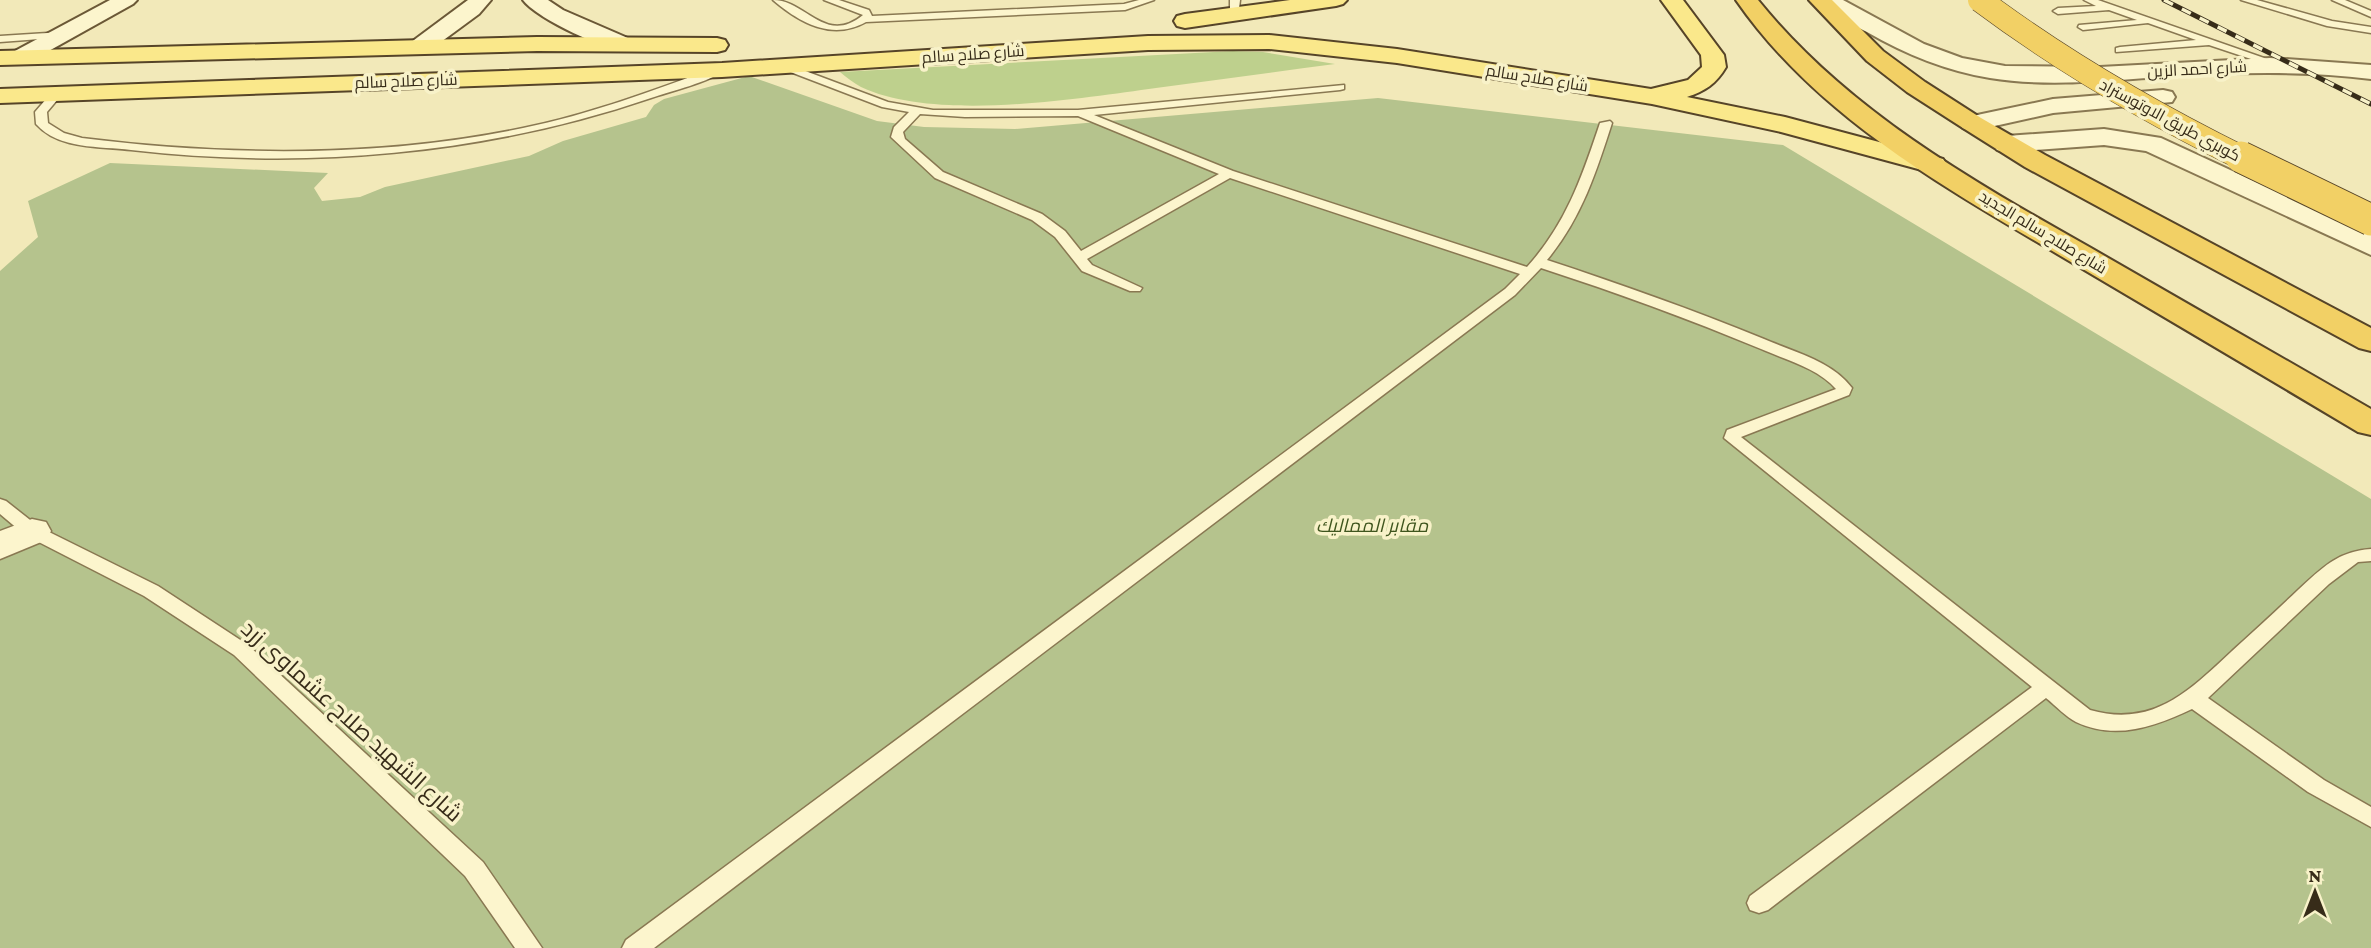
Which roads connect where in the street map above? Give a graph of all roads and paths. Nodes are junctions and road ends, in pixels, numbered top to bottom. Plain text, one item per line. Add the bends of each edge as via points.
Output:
1 (126, 0) edge
2 (480, 0) edge
3 (534, 0) edge
4 (778, 0) edge
5 (829, 0) edge
6 (1149, 0) edge
7 (1336, 0) edge
8 (1672, 0) edge
9 (1747, 0) edge
10 (1820, 0) edge
11 (1829, 0) edge
12 (1980, 0) edge
13 (2020, 0) edge
14 (2089, 0) edge
15 (2246, 0) edge
16 (2337, 0) edge
17 (1235, 7) edge
18 (2112, 7) junction
19 (2058, 11) dead end
20 (2371, 14) edge
21 (866, 19) junction
22 (2154, 21) junction
23 (2083, 27) dead end
24 (2371, 30) edge
25 (63, 35) junction
26 (0, 40) edge
27 (2217, 41) junction
28 (621, 44) junction
29 (733, 45) dead end
30 (418, 47) junction
31 (2120, 50) dead end
32 (785, 55) junction
33 (10, 57) edge
34 (722, 70) junction
35 (2186, 70) junction
36 (2371, 72) edge
37 (2283, 77) junction
38 (1340, 87) dead end
39 (2218, 87) dead end
40 (2371, 89) edge
41 (57, 93) junction
42 (2188, 95) dead end
43 (0, 96) edge
44 (1652, 97) junction
45 (917, 111) junction
46 (1078, 113) junction
47 (1606, 123) dead end
48 (1972, 123) junction
49 (2007, 144) junction
50 (1933, 165) junction
51 (2320, 169) dead end
52 (1229, 174) junction
53 (2371, 220) edge
54 (2371, 246) edge
55 (1078, 258) junction
56 (1534, 267) junction
57 (1135, 288) dead end
58 (2371, 341) edge
59 (2371, 424) edge
60 (0, 505) edge
61 (16, 539) edge
62 (2371, 555) edge
63 (2045, 688) junction
64 (2194, 699) junction
65 (2371, 818) edge
66 (1759, 902) dead end
67 (529, 948) edge
68 (635, 948) edge

1 - 25 street
2 - 30 street
3 - 28 street via 555,15
4 - 21 lane via 819,26 851,25
5 - 21 lane via 866,12
6 - 21 lane via 1092,9
7 - 17 main road, شارع صلاح سالم
8 - 44 main road via 1712,55 1714,67 1698,84
9 - 50 highway, شارع صلاح سالم الجديد via 1798,61
10 - 48 highway via 1875,56
11 - 35 street, شارع احمد الزين via 1900,41 1975,68 2028,76
12 - 53 highway, كوبري طريق الاوتوستراد, bridge via 2113,91
13 - 51 highway, كوبري طريق الاوتوستراد via 2082,46 2140,80
14 - 18 lane
15 - 24 lane via 2331,24
16 - 20 lane
17 - 32 main road, شارع صلاح سالم via 1020,36
18 - 19 lane
18 - 22 lane
22 - 23 lane
22 - 27 lane
25 - 26 lane
25 - 33 street
27 - 31 lane
27 - 37 lane
28 - 29 main road, شارع صلاح سالم
28 - 30 main road, شارع صلاح سالم
30 - 33 main road, شارع صلاح سالم
32 - 34 main road, شارع صلاح سالم
32 - 44 main road, شارع صلاح سالم via 1269,42 1373,53
32 - 45 lane via 864,98
34 - 41 main road, شارع صلاح سالم
34 - 41 lane via 526,131 347,152 215,153 76,140 42,124 41,112
35 - 37 street, شارع احمد الزين
35 - 39 street
36 - 37 street, شارع احمد الزين
37 - 40 street, شارع احمد الزين
38 - 46 lane
41 - 43 main road, شارع صلاح سالم
42 - 48 street, شارع احمد الزين via 2053,106
44 - 50 main road, شارع صلاح سالم via 1785,125
45 - 46 lane
45 - 55 lane via 898,130 903,146 933,165 943,178 1050,225
46 - 52 lane
47 - 56 lane via 1581,198 1559,237
48 - 49 highway
49 - 54 street via 2104,137 2152,144
49 - 58 highway
50 - 59 highway, شارع صلاح سالم الجديد
52 - 55 lane
52 - 56 lane
55 - 57 lane via 1087,268
56 - 63 lane via 1642,296 1816,367 1838,381 1843,392 1732,438
56 - 68 lane via 1482,315
60 - 61 lane, شارع الشهيد صلاح عشماوى زرد
61 - 67 lane, شارع الشهيد صلاح عشماوى زرد via 151,591 241,650 474,869
62 - 64 lane via 2353,556 2322,579
63 - 64 lane via 2083,716 2107,724 2155,717
63 - 66 lane
64 - 65 lane via 2316,786

